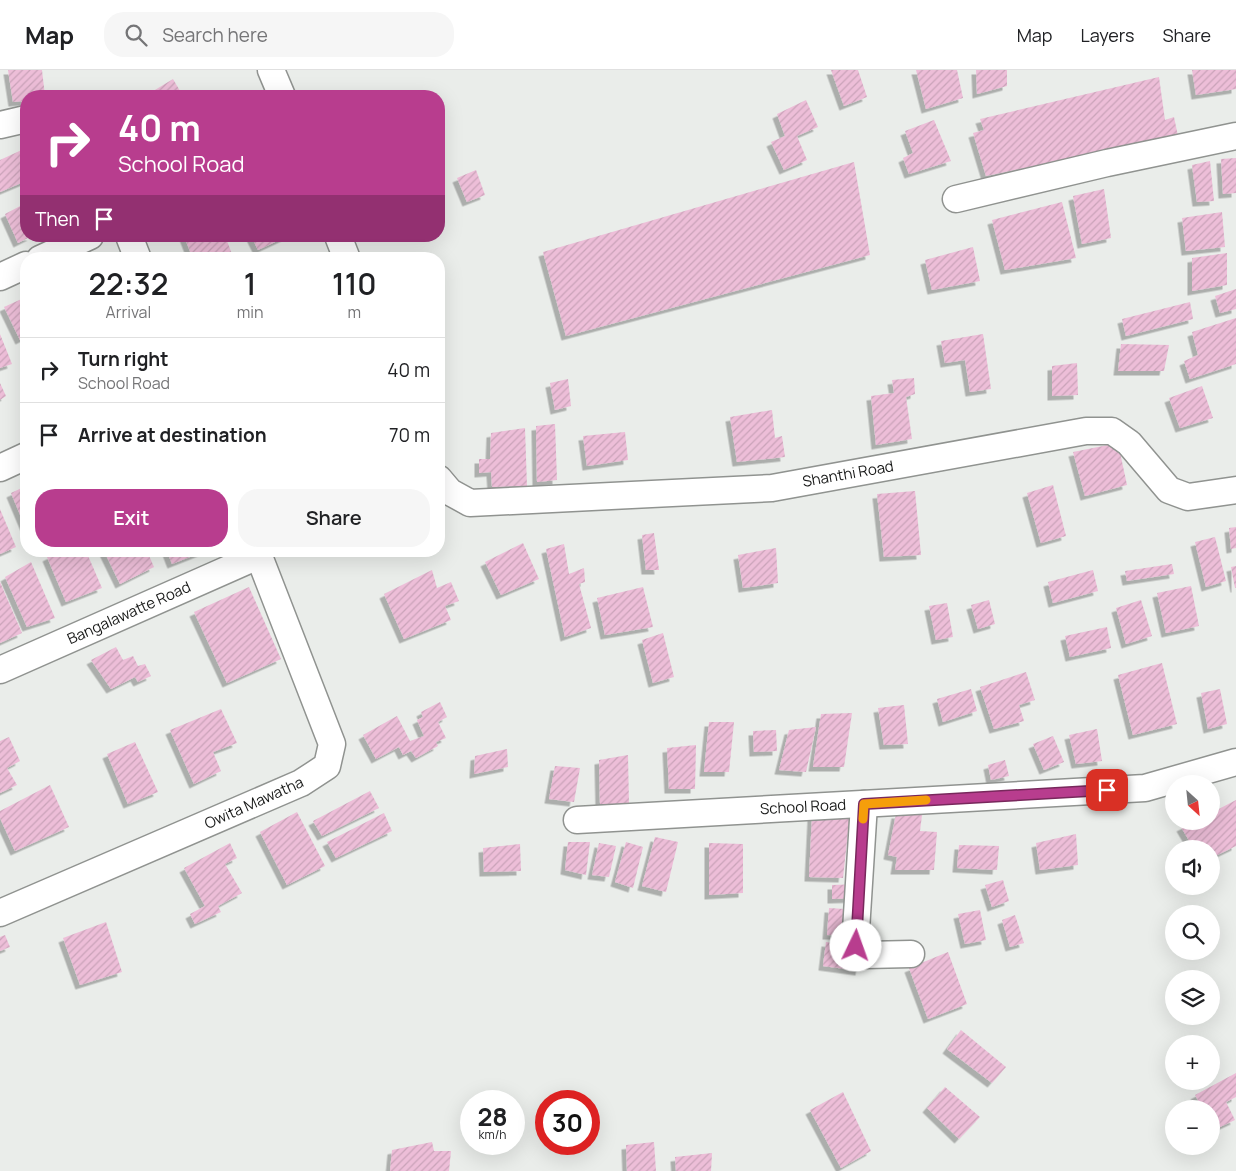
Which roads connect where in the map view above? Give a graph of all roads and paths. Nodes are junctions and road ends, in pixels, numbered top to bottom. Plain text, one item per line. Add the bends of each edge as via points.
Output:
1 (271, 70) edge
2 (279, 90) edge
3 (20, 120) edge
4 (0, 125) edge
5 (1236, 136) edge
6 (956, 199) dead end
7 (77, 242) edge
8 (55, 252) edge
9 (20, 268) edge
10 (0, 277) edge
11 (20, 459) edge
12 (0, 468) edge
13 (445, 486) edge
14 (1236, 490) edge
15 (250, 557) edge
16 (258, 557) edge
17 (0, 670) edge
18 (1236, 762) edge
19 (864, 804) junction
20 (577, 820) dead end
21 (0, 913) edge
22 (911, 954) dead end

1 - 2 street
3 - 4 street
5 - 6 street
7 - 8 street
9 - 10 street
11 - 12 street
13 - 14 street, Shanthi Road via 470,503 772,488 1086,432 1112,431 1129,442 1169,490 1188,497
15 - 17 street, Bangalawatte Road
16 - 21 street, Owita Mawatha via 332,744 327,766 301,783
18 - 19 street, School Road via 1144,788
19 - 20 street, School Road
19 - 22 street via 856,946 865,955

